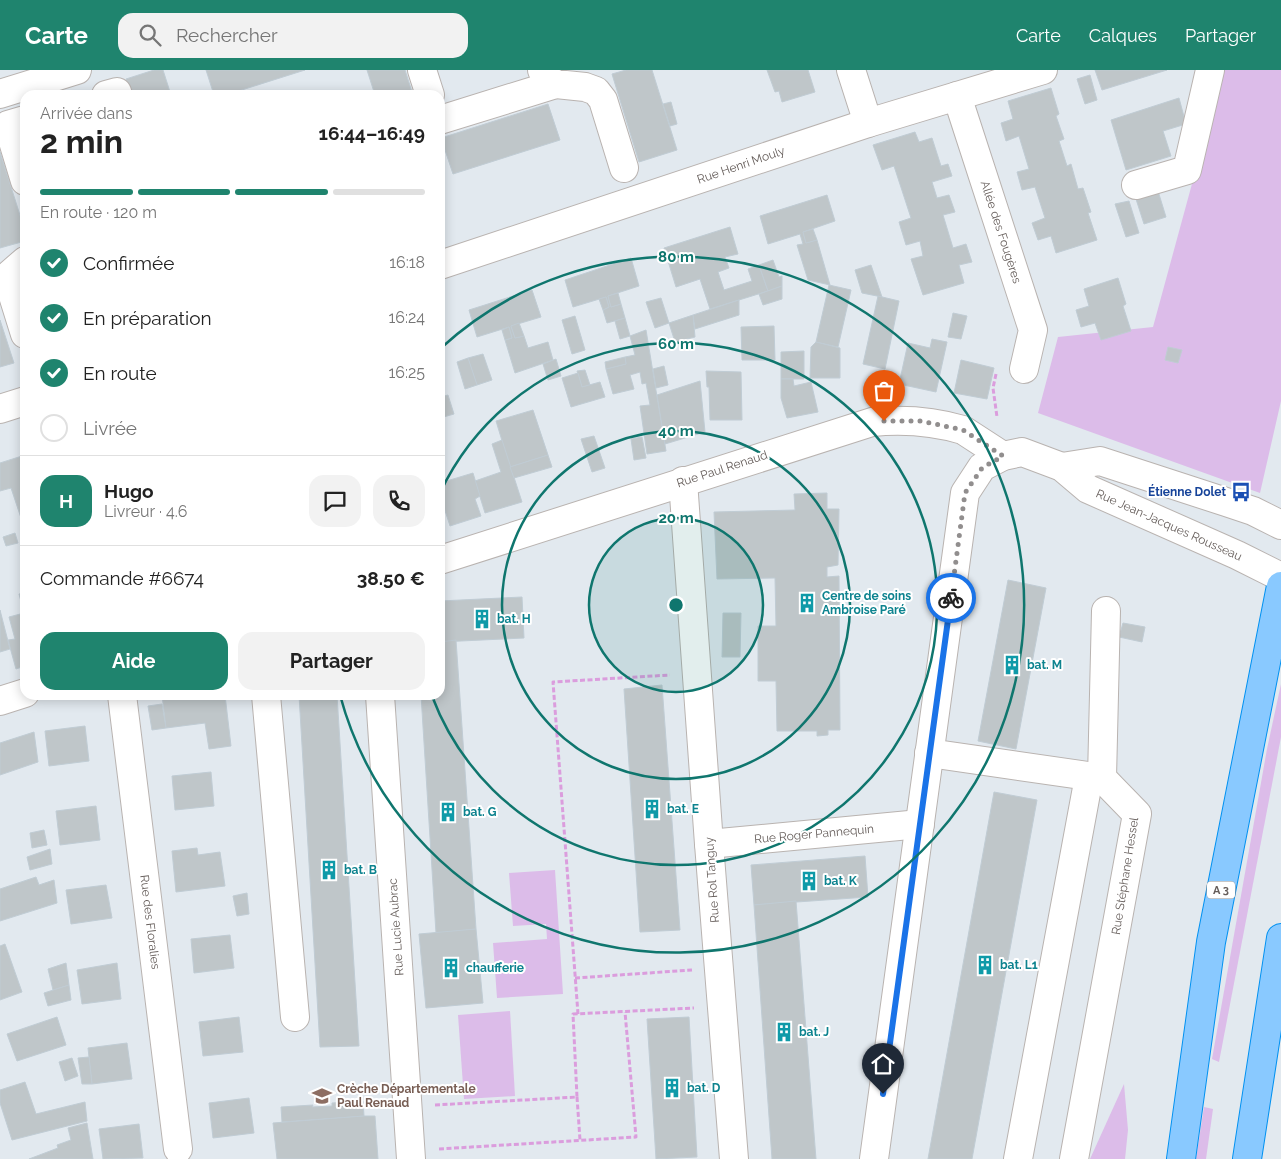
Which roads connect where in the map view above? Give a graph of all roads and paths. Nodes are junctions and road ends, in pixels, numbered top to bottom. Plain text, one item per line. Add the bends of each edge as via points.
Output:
1 (422, 70) edge
2 (851, 70) edge
3 (1210, 70) edge
4 (1026, 73) edge
5 (549, 77) edge
6 (59, 78) edge
7 (428, 90) edge
8 (0, 94) edge
9 (956, 96) junction
10 (445, 118) edge
11 (20, 121) edge
12 (868, 122) junction
13 (20, 165) edge
14 (624, 168) dead end
15 (1136, 185) dead end
16 (445, 263) edge
17 (20, 265) edge
18 (20, 318) edge
19 (1024, 369) joint
20 (20, 403) edge
21 (0, 410) edge
22 (1003, 456) junction
23 (1062, 467) junction
24 (683, 481) junction
25 (1281, 525) edge
26 (445, 558) edge
27 (1281, 577) edge
28 (1281, 586) edge
29 (1106, 611) dead end
30 (697, 674) junction
31 (20, 695) edge
32 (123, 700) edge
33 (266, 700) edge
34 (380, 700) edge
35 (0, 701) edge
36 (929, 754) junction
37 (1095, 777) junction
38 (920, 824) junction
39 (709, 844) junction
40 (1281, 938) edge
41 (719, 968) junction
42 (575, 978) junction
43 (722, 1006) junction
44 (625, 1012) junction
45 (578, 1014) junction
46 (295, 1017) dead end
47 (577, 1097) junction
48 (408, 1106) junction
49 (580, 1140) junction
50 (178, 1149) dead end
51 (411, 1155) edge
52 (734, 1159) edge
53 (874, 1159) edge
54 (1018, 1159) edge
55 (1074, 1159) edge
56 (1181, 1159) edge
57 (1246, 1159) edge

1 - 7 street
2 - 12 street
3 - 15 street via 1187,170
4 - 9 street, Rue Henri Mouly
5 - 10 street
5 - 14 street via 596,91 603,100
6 - 8 street
9 - 12 street, Rue Henri Mouly
9 - 19 street, Allée des Fougères via 1032,330
11 - 13 street via 8,125
12 - 16 street, Rue Henri Mouly
17 - 18 street via 10,274 10,286
19 - 22 path via 998,363 993,388
20 - 21 street
22 - 23 street, Rue Jean-Jacques Rousseau via 1022,452
22 - 24 street, Rue Paul Renaud via 963,430 921,421 884,421 860,424
22 - 36 street via 982,468 965,493
23 - 25 street, Rue Jean-Jacques Rousseau via 1100,461 1226,502
23 - 27 street, Rue Jean-Jacques Rousseau via 1088,489
24 - 26 street, Rue Paul Renaud
24 - 30 street, Rue Rol Tanguy
28 - 56 highway, A 3 via 1211,942
29 - 37 street
30 - 39 street, Rue Rol Tanguy
30 - 42 path via 553,682
31 - 35 street
32 - 50 street, Rue des Floralies
33 - 46 street
34 - 48 street, Rue Lucie Aubrac
36 - 37 street
36 - 38 street
37 - 54 street
37 - 55 street, Rue Stéphane Hessel via 1137,814
38 - 39 street, Rue Roger Pannequin
38 - 53 street
39 - 41 street, Rue Rol Tanguy
40 - 57 highway
41 - 42 path
41 - 43 street, Rue Rol Tanguy
42 - 45 path
43 - 44 path
43 - 52 street, Rue Rol Tanguy
44 - 45 path
44 - 49 path via 636,1137
45 - 47 path via 573,1014
47 - 48 path
47 - 49 path
48 - 51 street, Rue Lucie Aubrac
49 - 51 path

